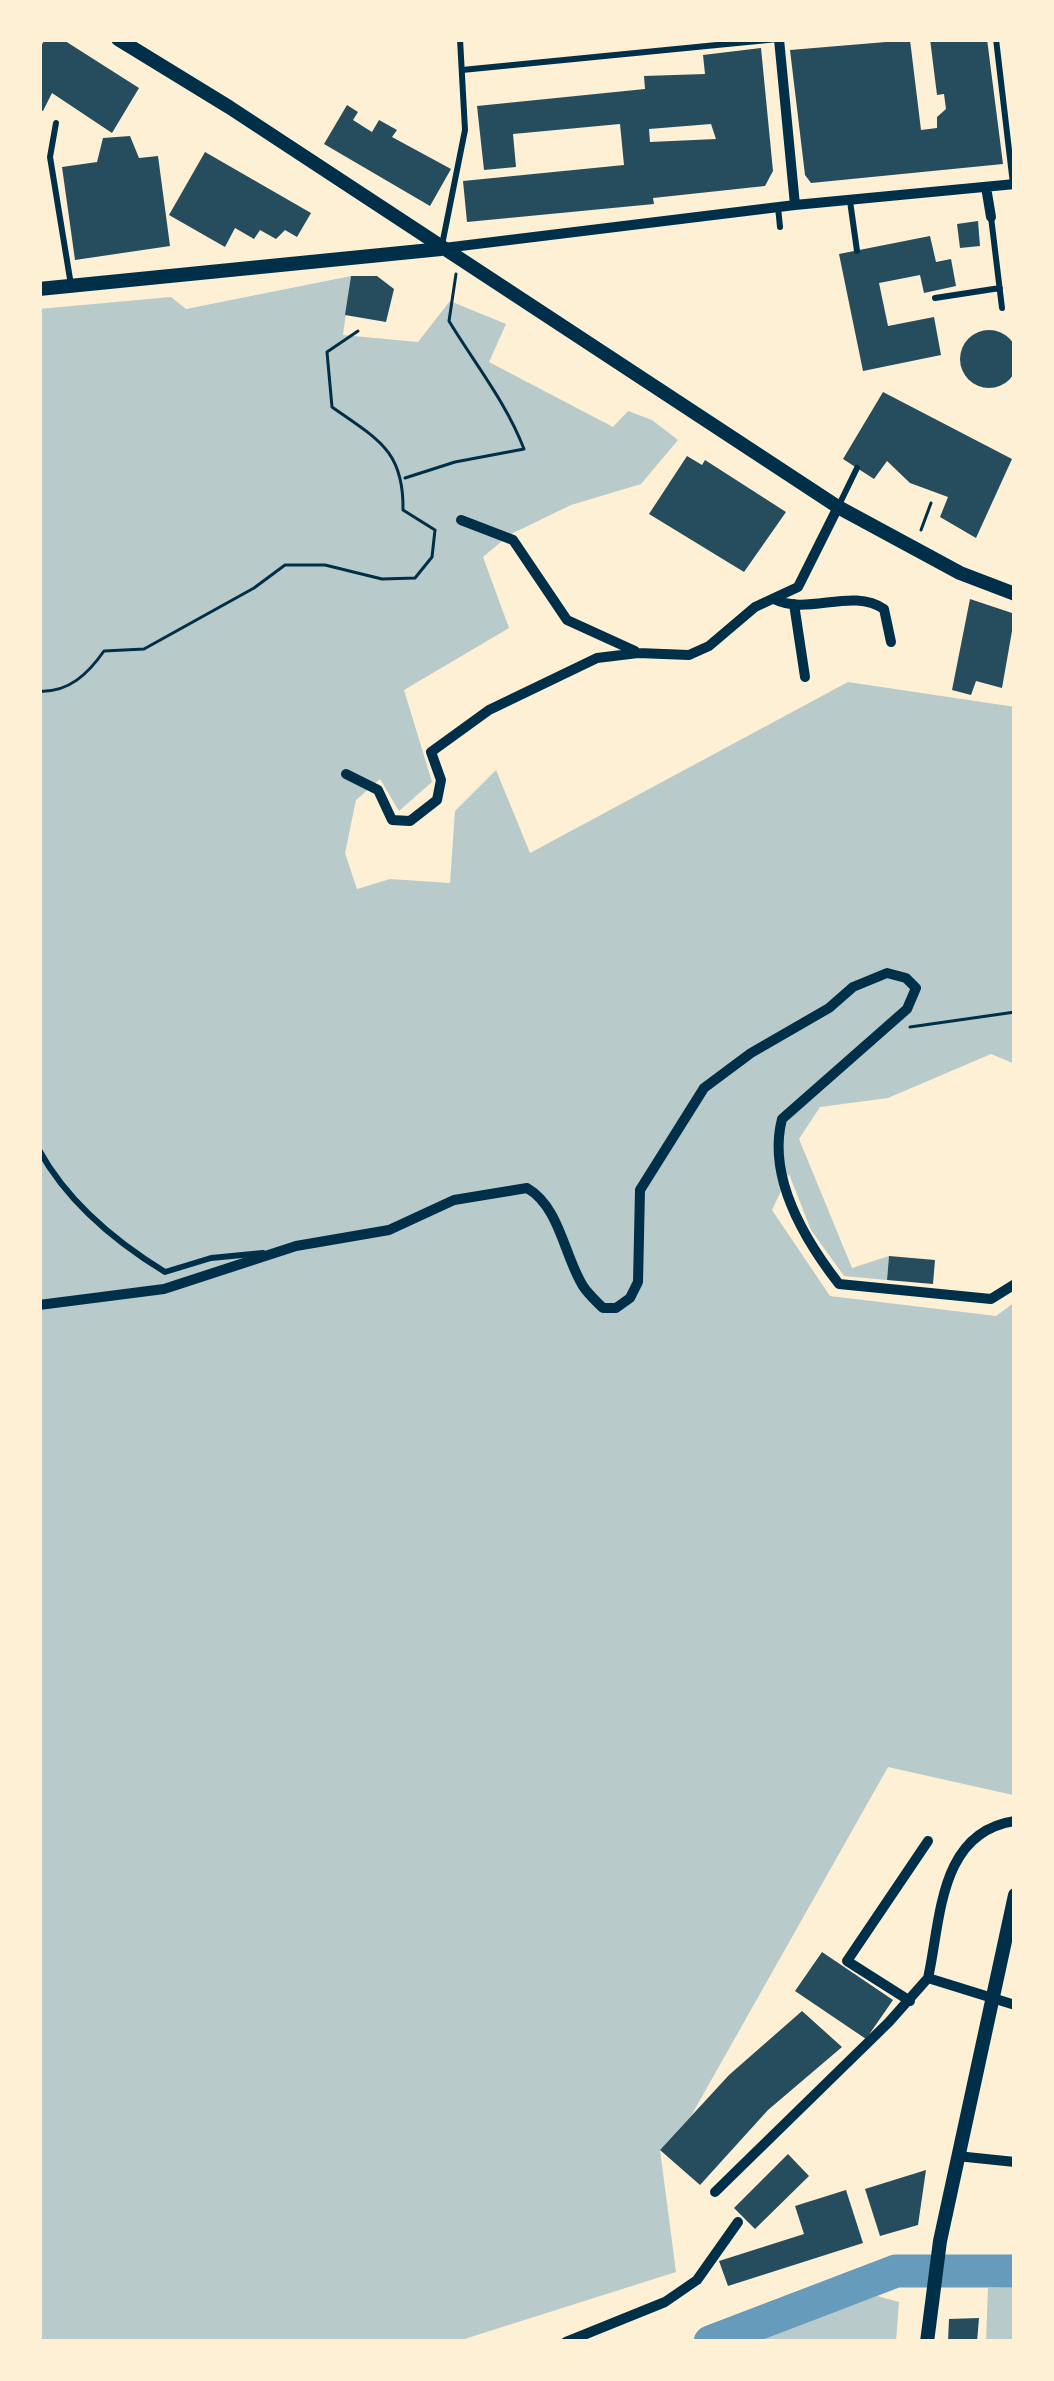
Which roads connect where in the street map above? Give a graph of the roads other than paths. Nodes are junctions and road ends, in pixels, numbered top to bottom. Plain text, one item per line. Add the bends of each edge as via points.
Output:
1 (118, 39) edge
2 (460, 39) edge
3 (778, 39) edge
4 (996, 39) edge
5 (462, 70) junction
6 (56, 123) dead end
7 (1014, 184) edge
8 (986, 187) junction
9 (850, 201) junction
10 (795, 205) junction
11 (778, 207) junction
12 (991, 217) joint
13 (780, 227) dead end
14 (441, 249) junction
15 (856, 251) dead end
16 (71, 288) junction
17 (1000, 288) junction
18 (39, 290) edge
19 (935, 298) dead end
20 (1002, 308) dead end
21 (857, 468) dead end
22 (838, 507) junction
23 (461, 520) dead end
24 (1015, 595) edge
25 (774, 599) junction
26 (794, 604) junction
27 (891, 642) dead end
28 (638, 653) junction
29 (805, 677) dead end
30 (346, 774) dead end
31 (39, 1150) edge
32 (282, 1251) junction
33 (1015, 1284) edge
34 (39, 1305) edge
35 (1015, 1821) edge
36 (928, 1841) dead end
37 (1015, 1895) edge
38 (928, 1978) junction
39 (990, 1996) junction
40 (910, 2001) junction
41 (1015, 2005) edge
42 (957, 2156) junction
43 (1015, 2162) edge
44 (715, 2192) dead end
45 (738, 2222) dead end
46 (566, 2342) edge
47 (927, 2342) edge

1 - 14 street
2 - 5 lane
3 - 5 lane
3 - 10 street
4 - 7 lane
5 - 14 lane via 465,130
6 - 16 lane via 50,157
7 - 8 street
8 - 9 street
8 - 12 street
9 - 10 street
9 - 15 lane
10 - 11 street
11 - 13 lane
11 - 14 street
12 - 17 lane
14 - 16 street
14 - 22 street
16 - 18 street
17 - 19 lane
17 - 20 lane
21 - 22 lane
22 - 24 street
22 - 25 street via 798,587
23 - 28 street via 513,540 567,620
25 - 26 street
25 - 28 street via 689,655
26 - 27 street via 871,600 884,609
26 - 29 street
28 - 30 street via 597,658 524,692 431,752 441,780 437,800 410,821 392,820 378,790
31 - 32 lane via 93,1217 165,1272
32 - 33 street via 389,1230 454,1200 527,1187 550,1212 584,1288 603,1308 616,1308 638,1282 640,1190 704,1088 887,973 916,988 907,1009 782,1119 777,1160 805,1235 839,1284 991,1299
32 - 34 street via 164,1288
35 - 38 street via 953,1862
36 - 40 street via 848,1961
37 - 39 street
38 - 39 street
38 - 40 street
39 - 41 street
39 - 42 street
40 - 44 street
42 - 43 street
42 - 47 street
45 - 46 street via 697,2280 665,2302

